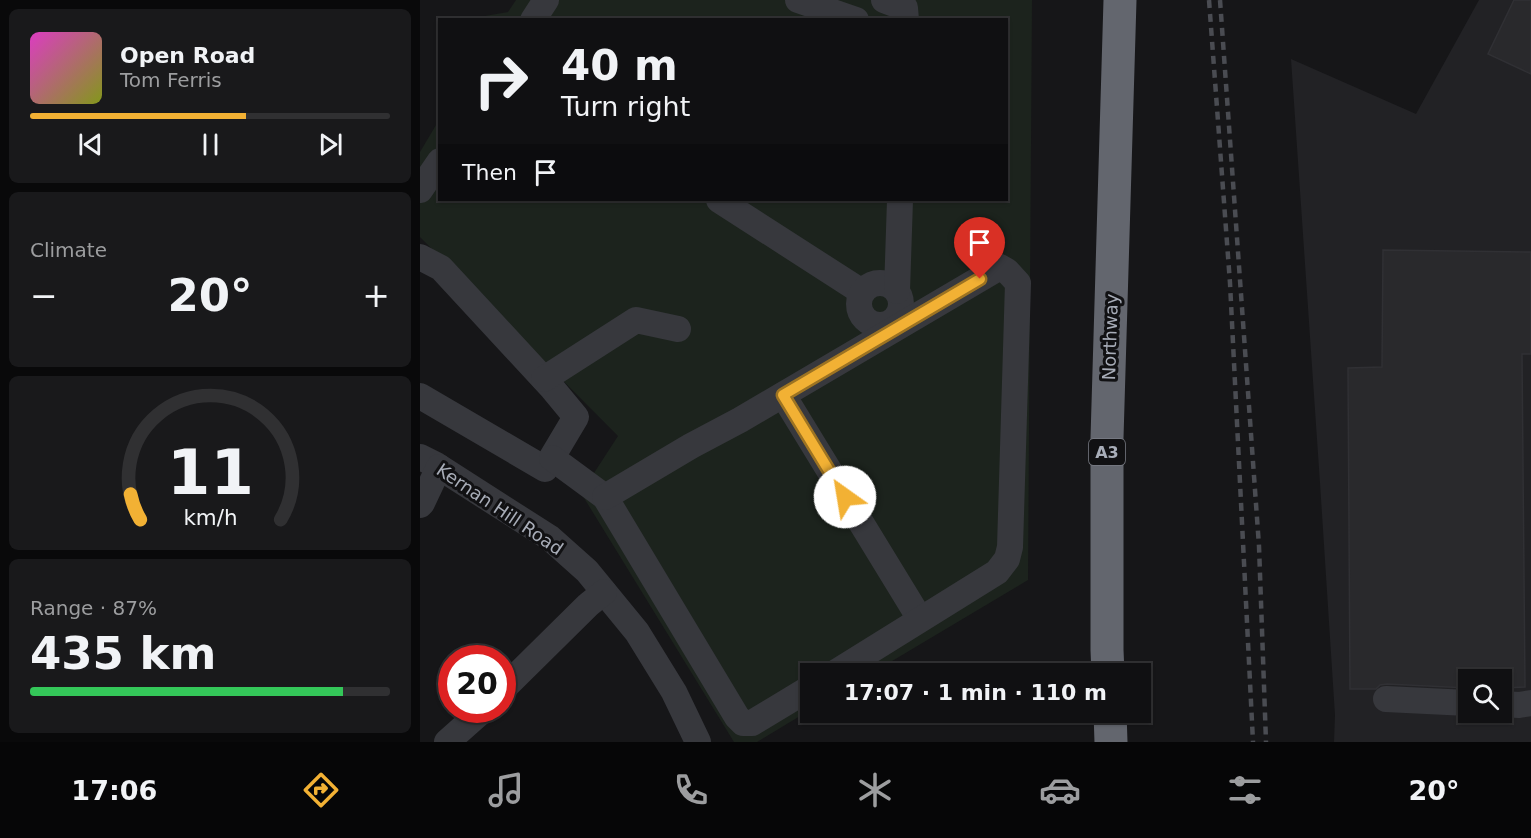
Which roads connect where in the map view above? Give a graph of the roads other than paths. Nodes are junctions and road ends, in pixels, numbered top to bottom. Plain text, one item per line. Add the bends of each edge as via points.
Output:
1 (546, 0) edge
2 (798, 0) edge
3 (884, 0) edge
4 (1120, 0) edge
5 (534, 18) edge
6 (850, 18) edge
7 (906, 18) edge
8 (438, 164) edge
9 (420, 190) edge
10 (721, 201) edge
11 (900, 201) edge
12 (421, 260) edge
13 (897, 291) junction
14 (862, 292) junction
15 (895, 324) junction
16 (678, 329) dead end
17 (544, 380) junction
18 (783, 395) junction
19 (420, 396) edge
20 (552, 458) junction
21 (430, 462) edge
22 (605, 497) junction
23 (420, 505) edge
24 (604, 592) junction
25 (921, 619) junction
26 (851, 663) edge
27 (1108, 663) edge
28 (516, 676) edge
29 (800, 694) edge
30 (1386, 699) dead end
31 (1458, 703) edge
32 (1531, 703) edge
33 (1512, 705) edge
34 (468, 723) edge
35 (1110, 723) edge
36 (447, 742) edge
37 (698, 742) edge
38 (1111, 742) edge

1 - 5 street
2 - 6 street
3 - 7 street via 905,8
4 - 27 highway, Northway / A3 via 1107,438
8 - 9 street
10 - 14 street
11 - 13 street
12 - 17 street via 441,268
13 - 14 street via 882,283 868,286
13 - 15 street via 901,309
14 - 15 street via 859,311 868,322 881,326
15 - 18 street
15 - 25 street via 1000,267 1018,283 1007,559 997,572
16 - 17 street via 636,320
17 - 20 street via 576,417
18 - 22 street
18 - 25 street
19 - 20 street via 545,469
20 - 22 street
21 - 23 street
21 - 24 street, Kernan Hill Road via 550,538
22 - 29 street via 737,717 743,723 752,723
24 - 28 street
24 - 37 street, Kernan Hill Road via 638,632
25 - 26 street
30 - 31 street
32 - 33 street
34 - 36 street
35 - 38 highway

